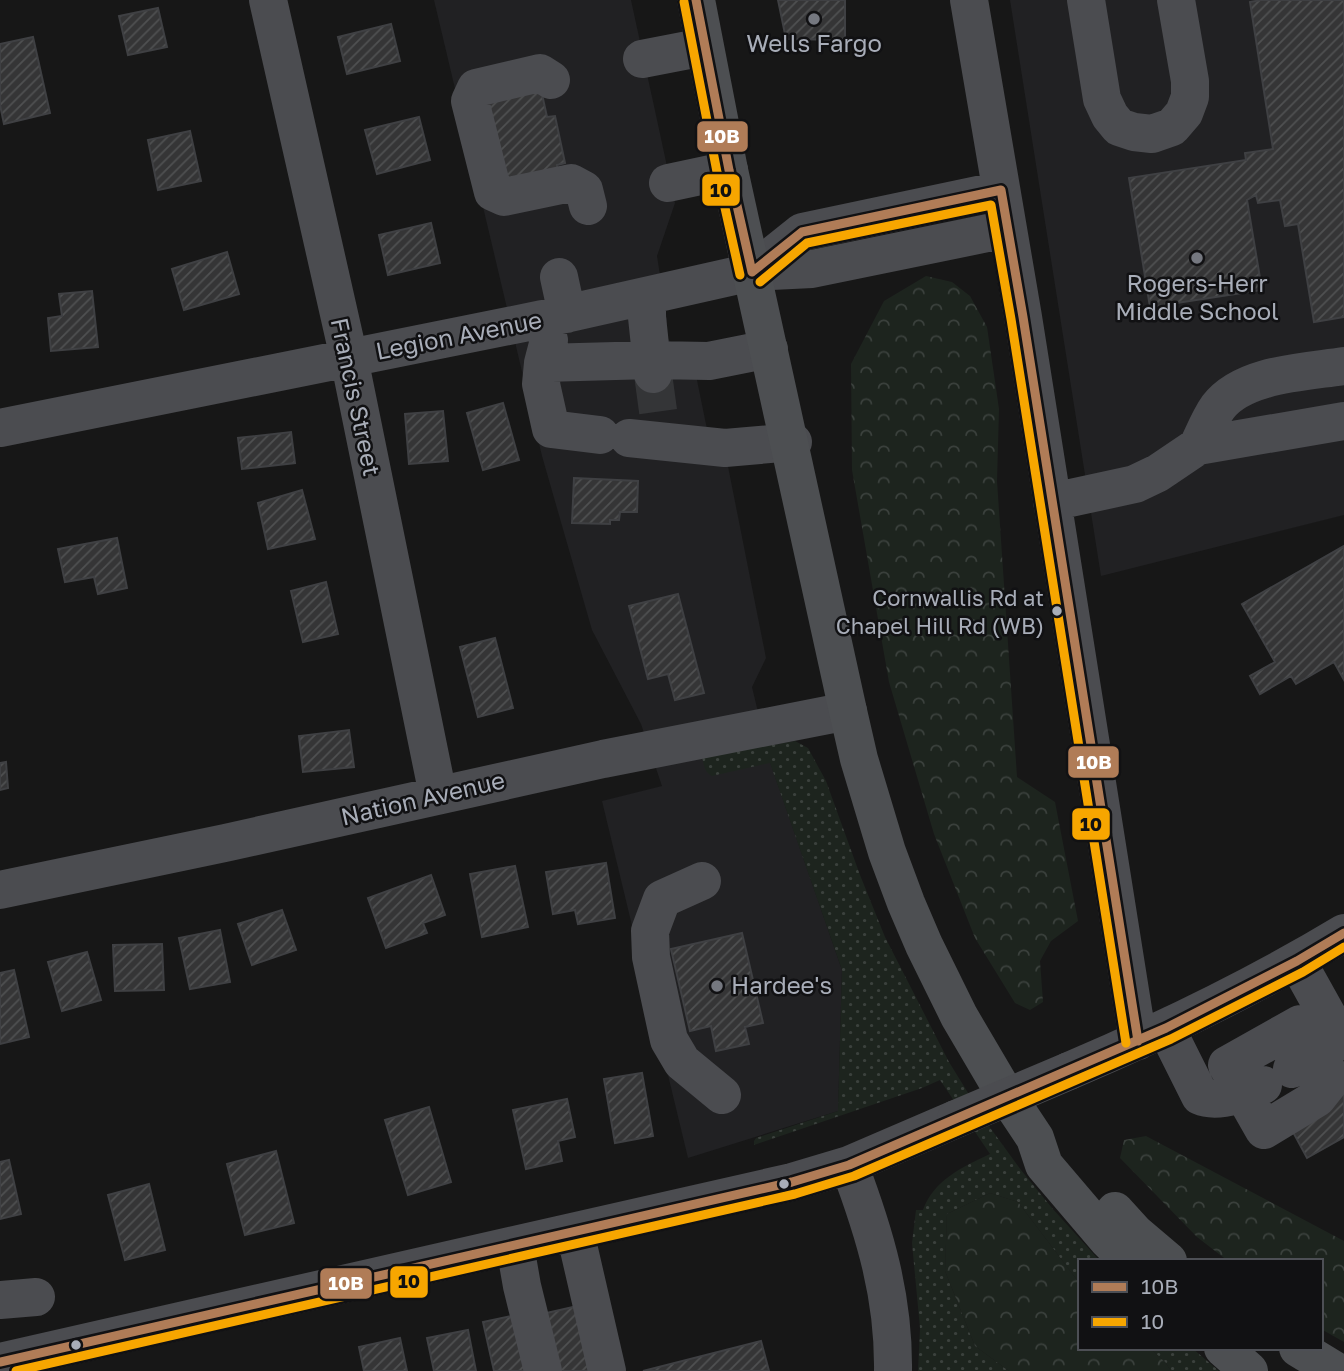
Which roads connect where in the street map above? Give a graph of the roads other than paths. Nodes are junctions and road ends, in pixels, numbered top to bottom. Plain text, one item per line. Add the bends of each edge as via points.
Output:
1 (268, 0) edge
2 (696, 0) edge
3 (969, 0) edge
4 (1086, 0) edge
5 (1176, 0) edge
6 (704, 47) junction
7 (642, 59) dead end
8 (551, 80) dead end
9 (729, 170) junction
10 (668, 183) dead end
11 (1001, 190) junction
12 (588, 206) dead end
13 (1007, 229) junction
14 (752, 272) junction
15 (559, 277) dead end
16 (647, 296) junction
17 (555, 316) junction
18 (769, 349) junction
19 (349, 358) junction
20 (543, 363) junction
21 (1344, 366) edge
22 (653, 367) junction
23 (1344, 421) edge
24 (0, 428) edge
25 (791, 442) junction
26 (1198, 446) junction
27 (1052, 502) junction
28 (848, 711) junction
29 (438, 795) junction
30 (702, 881) dead end
31 (0, 890) edge
32 (1344, 933) edge
33 (1297, 961) junction
34 (1152, 1034) junction
35 (722, 1095) dead end
36 (1035, 1138) junction
37 (849, 1165) junction
38 (575, 1232) junction
39 (515, 1246) junction
40 (1127, 1259) edge
41 (1166, 1259) edge
42 (1225, 1350) edge
43 (1301, 1350) edge
44 (0, 1362) edge
45 (543, 1371) edge
46 (607, 1371) edge
47 (892, 1371) edge
48 (1249, 1371) edge
49 (1336, 1371) edge

1 - 19 street, Francis Street
2 - 6 main road
3 - 11 street
4 - 5 street via 1102,99 1110,116 1119,127 1152,134 1172,127 1184,113 1189,97
6 - 7 street
6 - 9 main road
8 - 12 street via 540,73 476,88 470,101 493,192 503,197 571,183 583,190
9 - 10 street
9 - 14 main road
11 - 13 street
11 - 14 street, Legion Avenue via 802,232
13 - 14 street, Legion Avenue via 812,269
13 - 27 street
14 - 16 street, Legion Avenue
14 - 18 main road
15 - 17 street
16 - 17 street, Legion Avenue
16 - 22 street
17 - 19 street, Legion Avenue
17 - 20 street
18 - 22 street
18 - 25 main road
19 - 24 street, Legion Avenue
19 - 29 street, Francis Street
20 - 22 street
20 - 25 street via 541,384 551,429 638,433 725,448
21 - 26 street via 1240,387 1218,406
23 - 26 street
25 - 28 main road
26 - 27 street via 1135,484
27 - 34 street
28 - 29 street, Nation Avenue
28 - 36 main road via 877,825 906,903 959,1016
29 - 31 street, Nation Avenue
30 - 35 street via 662,900 650,932 651,957 669,1040 682,1062
32 - 33 street
33 - 34 street
33 - 34 street via 1341,1040 1280,1075 1207,1099
34 - 37 street, bridge
36 - 40 main road via 1044,1165
36 - 41 main road via 1062,1149 1135,1233
37 - 38 street
37 - 47 street via 887,1287
38 - 39 street
38 - 46 street
39 - 44 street
39 - 45 street
42 - 48 main road
43 - 49 main road

